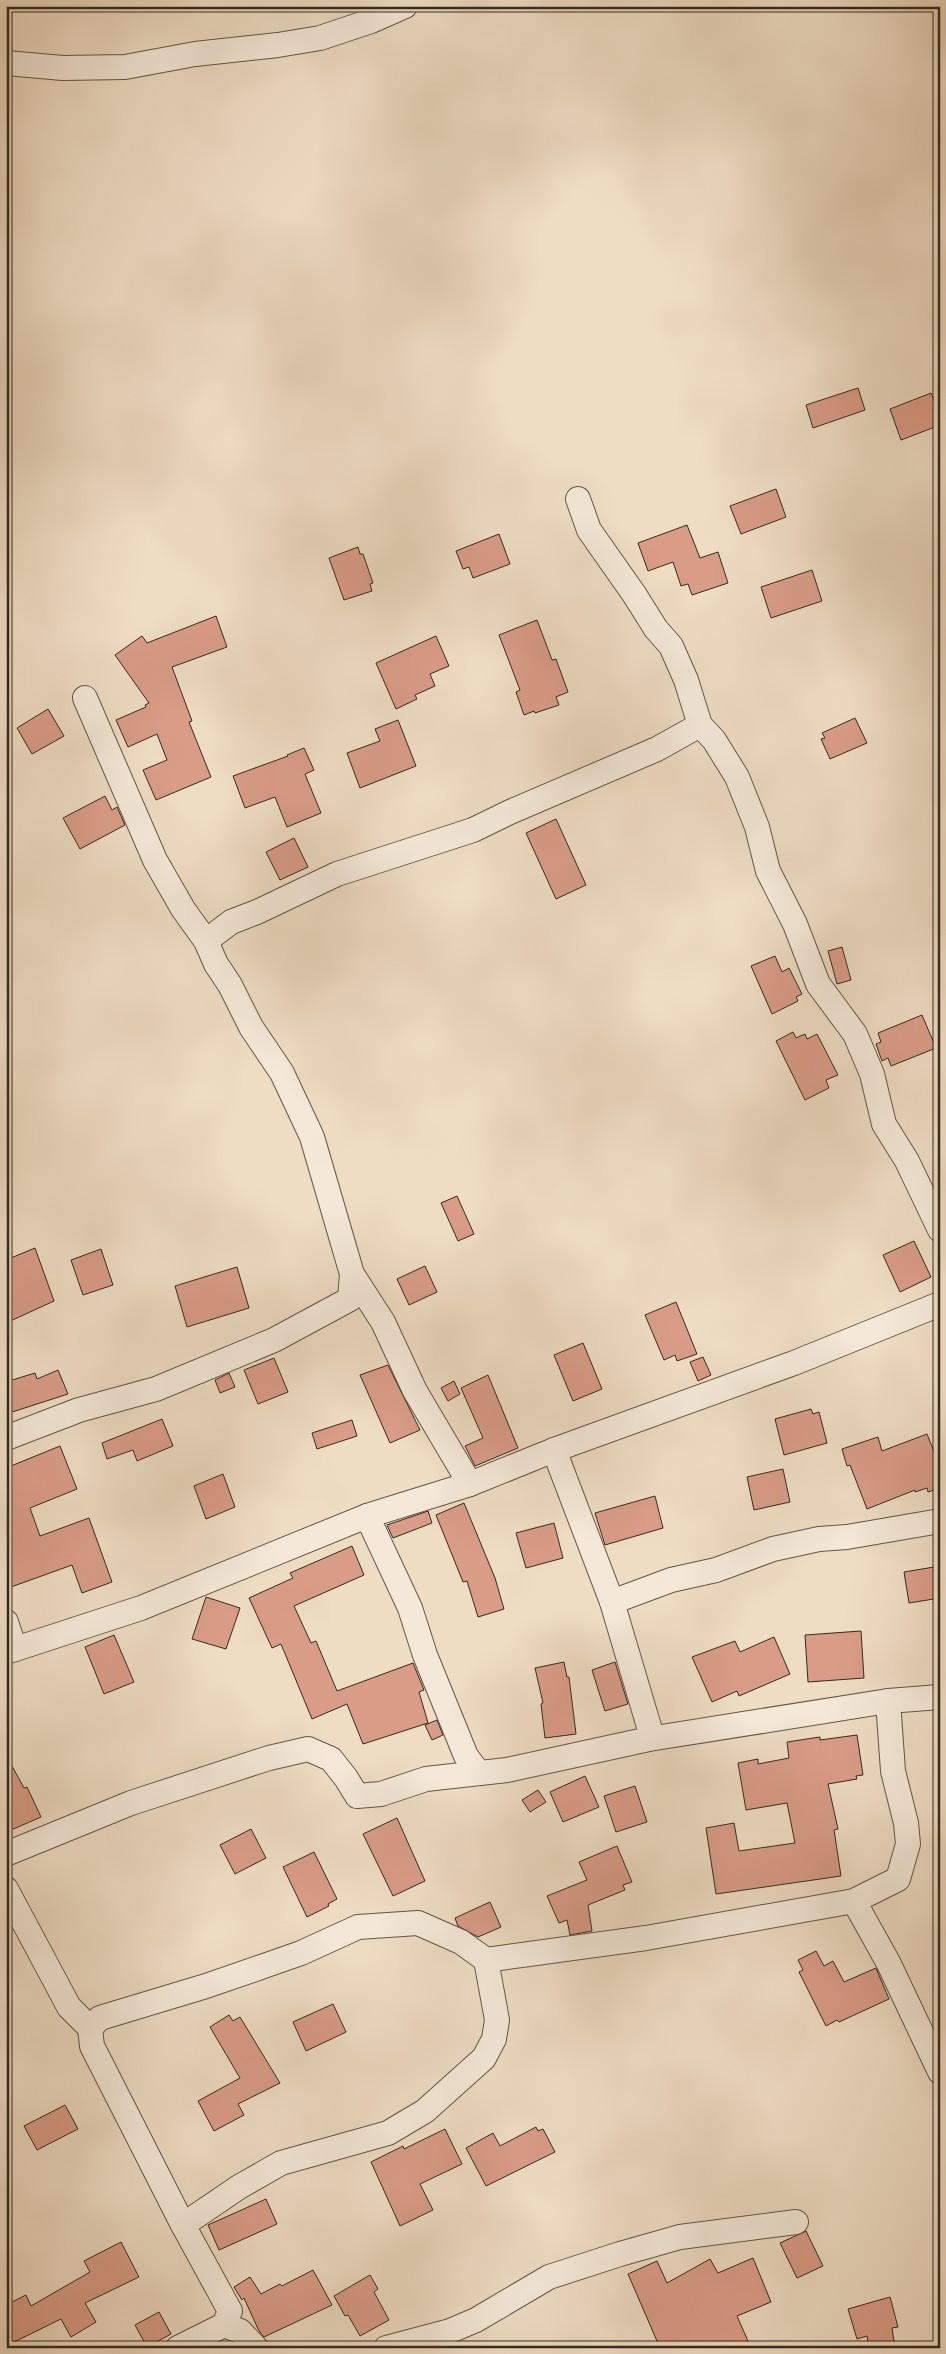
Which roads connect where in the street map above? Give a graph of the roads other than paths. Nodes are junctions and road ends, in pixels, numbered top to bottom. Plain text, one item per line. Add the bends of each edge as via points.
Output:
1 (405, 6) edge
2 (6, 64) edge
3 (578, 499) dead end
4 (85, 698) dead end
5 (700, 725) junction
6 (206, 941) junction
7 (940, 1230) edge
8 (352, 1274) junction
9 (940, 1304) edge
10 (6, 1438) edge
11 (554, 1450) junction
12 (470, 1484) junction
13 (367, 1516) junction
14 (940, 1521) edge
15 (612, 1602) junction
16 (6, 1622) edge
17 (11, 1650) edge
18 (940, 1698) edge
19 (888, 1701) junction
20 (649, 1739) junction
21 (478, 1772) junction
22 (6, 1854) edge
23 (6, 1889) edge
24 (854, 1901) junction
25 (486, 1960) junction
26 (90, 2028) junction
27 (940, 2072) edge
28 (796, 2222) dead end
29 (183, 2225) junction
30 (224, 2325) junction
31 (178, 2348) edge
32 (256, 2348) edge
33 (386, 2348) edge

1 - 2 street via 320,38 278,45 195,54 125,67 64,68
3 - 5 street via 588,530 671,646
4 - 6 street via 155,860
5 - 6 street via 657,749 473,830 337,874 231,922
5 - 7 street via 714,740 736,777 757,827 768,871 795,924 818,984 855,1034 872,1074 884,1124 907,1161
6 - 8 street via 251,1027 282,1073 312,1137
8 - 10 street via 350,1299 274,1340 156,1389 79,1410
8 - 12 street via 382,1322 415,1391
9 - 11 street via 794,1363
11 - 12 street
11 - 15 street
12 - 13 street
13 - 17 street via 141,1608
13 - 21 street via 410,1608 425,1655 466,1756
14 - 15 street via 847,1538 819,1538 773,1549
15 - 20 street via 650,1730
16 - 17 street
18 - 19 street
19 - 20 street
19 - 24 street via 893,1772 908,1844 898,1879
20 - 21 street via 507,1770
21 - 22 street via 426,1779 381,1794 357,1796 330,1759 308,1749 269,1758 131,1803
23 - 26 street via 69,2007
24 - 25 street via 646,1938
24 - 27 street via 889,1964
25 - 26 street via 461,1942 418,1923 358,1927 301,1953 100,2018
25 - 29 street via 497,2020 494,2039 484,2058 425,2111 388,2133 281,2164 240,2186
26 - 29 street via 92,2046
28 - 33 street via 680,2237 620,2254 550,2277 476,2320 450,2331
29 - 30 street via 230,2311
30 - 31 street
30 - 32 street via 240,2331

